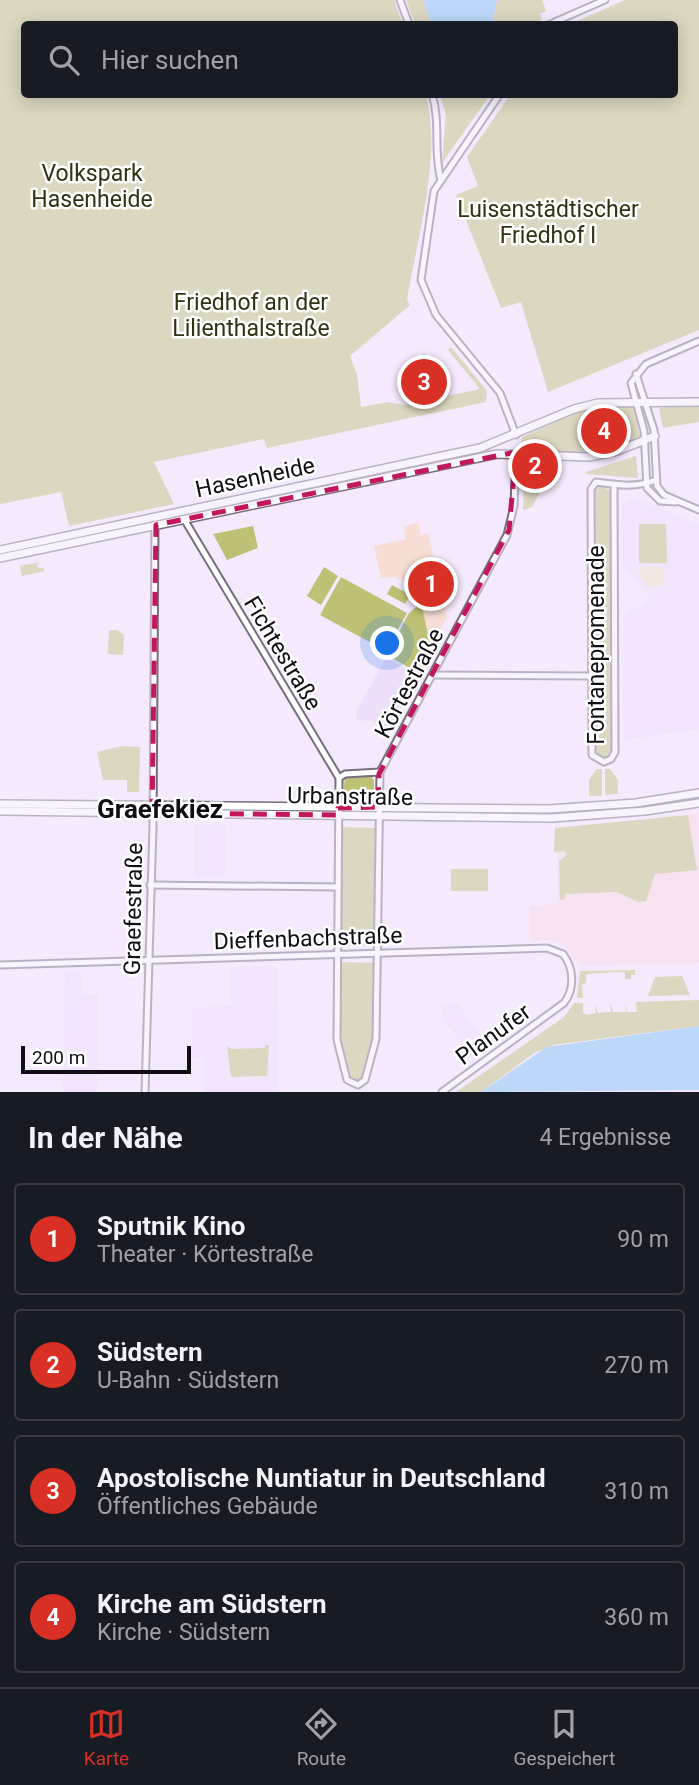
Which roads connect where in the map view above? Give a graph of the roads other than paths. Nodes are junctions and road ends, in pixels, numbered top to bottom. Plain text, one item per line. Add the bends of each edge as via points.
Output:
1 (400, 0) edge
2 (606, 0) edge
3 (408, 21) edge
4 (557, 21) edge
5 (433, 98) edge
6 (497, 98) edge
7 (441, 180) junction
8 (699, 341) edge
9 (636, 374) junction
10 (636, 402) junction
11 (699, 402) edge
12 (647, 403) junction
13 (516, 435) junction
14 (655, 436) junction
15 (645, 440) junction
16 (494, 443) junction
17 (516, 452) junction
18 (497, 454) junction
19 (656, 480) junction
20 (614, 484) junction
21 (646, 484) junction
22 (676, 502) junction
23 (699, 510) edge
24 (184, 519) junction
25 (155, 521) junction
26 (125, 523) junction
27 (127, 532) junction
28 (0, 550) edge
29 (0, 558) edge
30 (433, 675) junction
31 (591, 676) junction
32 (380, 772) junction
33 (338, 778) junction
34 (699, 793) edge
35 (699, 803) edge
36 (0, 804) edge
37 (378, 807) junction
38 (152, 810) junction
39 (0, 811) edge
40 (338, 811) junction
41 (378, 816) junction
42 (150, 885) junction
43 (338, 887) junction
44 (377, 953) junction
45 (337, 955) junction
46 (149, 961) junction
47 (0, 965) edge
48 (564, 1003) joint
49 (356, 1089) edge
50 (145, 1092) edge
51 (442, 1092) edge

1 - 3 street
2 - 4 street
5 - 7 street
6 - 7 street
7 - 13 street via 434,191 422,289 439,320 499,393
8 - 9 street via 646,364
9 - 10 street via 631,383
9 - 12 street
10 - 12 main road, Hasenheide
10 - 13 main road, Hasenheide via 578,407
10 - 15 street
11 - 12 main road, Hasenheide
12 - 14 street
13 - 16 main road, Hasenheide
13 - 17 main road
14 - 15 main road, Hasenheide
14 - 19 street
15 - 17 main road, Hasenheide via 590,457
15 - 21 street
16 - 18 main road
16 - 25 main road, Hasenheide
17 - 18 main road, Hasenheide
17 - 30 street, Körtestraße via 509,530
18 - 24 main road, Hasenheide
19 - 21 street
19 - 22 street via 662,493
20 - 21 street
20 - 31 street, Fontanepromenade via 596,482 590,492
20 - 31 street, Fontanepromenade via 615,752 604,762 592,755
21 - 22 street via 656,499
22 - 23 street
24 - 25 main road, Hasenheide
24 - 33 street, Fichtestraße
25 - 26 main road, Hasenheide
25 - 27 main road, Hasenheide
25 - 38 street, Graefestraße
26 - 27 main road
26 - 28 main road, Hasenheide
27 - 29 main road, Hasenheide
30 - 31 street
30 - 32 street, Körtestraße
32 - 33 street, Körtestraße
32 - 37 street, Körtestraße
33 - 40 street
34 - 37 main road, Urbanstraße via 559,808
35 - 41 main road, Urbanstraße via 568,817
36 - 38 main road, Urbanstraße
37 - 40 main road, Urbanstraße
37 - 41 street, Körtestraße
38 - 39 main road, Urbanstraße
38 - 40 main road, Urbanstraße
38 - 42 street, Graefestraße
40 - 41 main road, Urbanstraße
40 - 43 street
41 - 44 street, Körtestraße
42 - 43 street
42 - 46 street, Graefestraße
43 - 45 street
44 - 45 street, Dieffenbachstraße
44 - 48 street, Dieffenbachstraße via 553,949 566,958 570,969 570,994
44 - 49 street, Körtestraße via 376,1046 365,1081
45 - 46 street, Dieffenbachstraße
45 - 49 street via 337,1045 347,1080
46 - 47 street, Dieffenbachstraße
46 - 50 street, Graefestraße
48 - 51 street, Planufer

